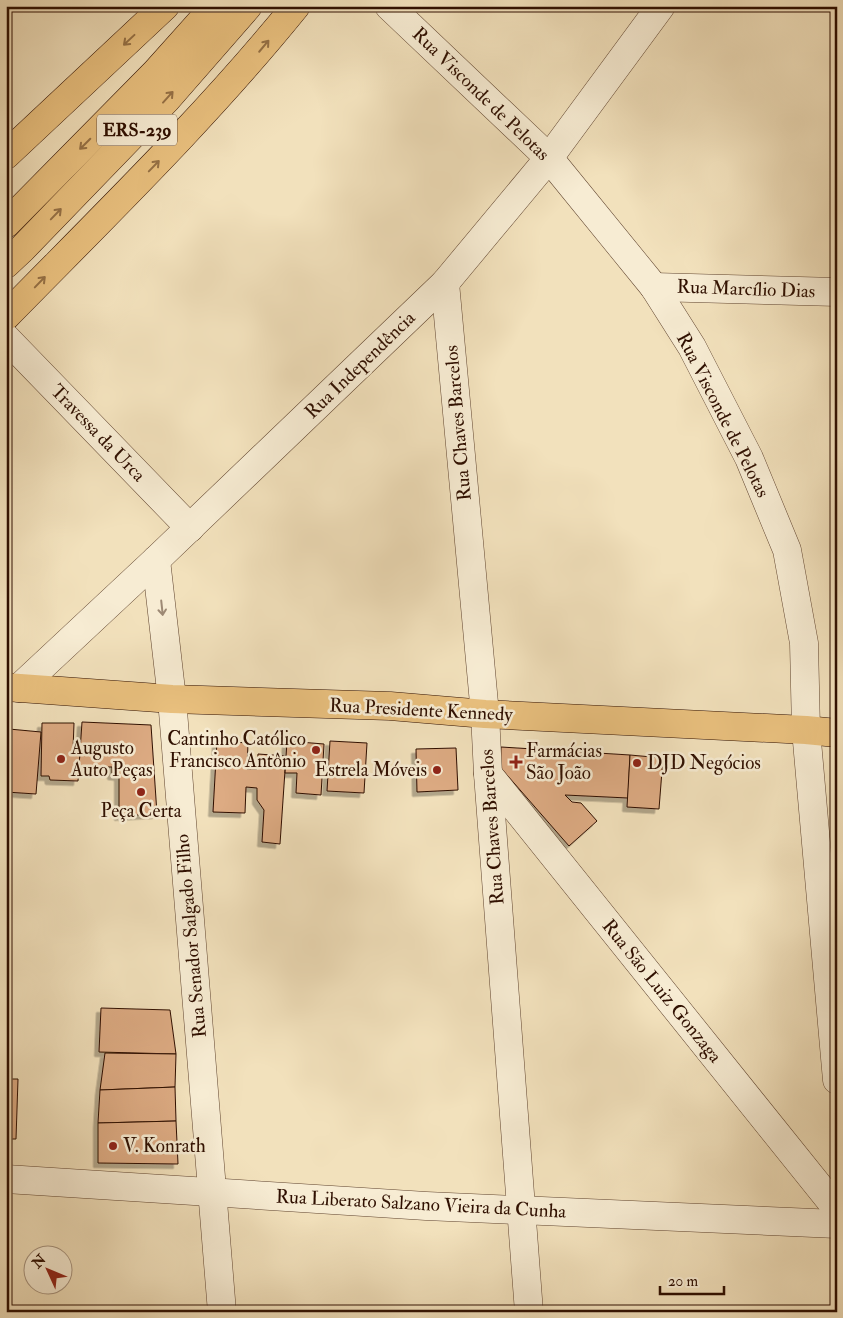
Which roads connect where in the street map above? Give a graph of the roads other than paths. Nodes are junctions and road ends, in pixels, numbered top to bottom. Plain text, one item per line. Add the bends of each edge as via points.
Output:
1 (165, 6) edge
2 (215, 6) edge
3 (248, 6) edge
4 (296, 6) edge
5 (389, 6) edge
6 (661, 6) edge
7 (6, 155) edge
8 (549, 158) junction
9 (6, 224) edge
10 (14, 256) edge
11 (445, 283) junction
12 (654, 287) junction
13 (837, 292) edge
14 (6, 316) edge
15 (6, 338) edge
16 (190, 528) junction
17 (156, 560) junction
18 (13, 687) edge
19 (172, 699) junction
20 (485, 714) junction
21 (806, 730) junction
22 (837, 733) edge
23 (488, 774) junction
24 (837, 1080) edge
25 (6, 1179) edge
26 (212, 1192) junction
27 (837, 1209) edge
28 (522, 1210) junction
29 (837, 1224) edge
30 (222, 1312) edge
31 (529, 1312) edge

1 -> 7 main road
2 -> 9 main road, ERS-239 via 156,72
10 -> 3 main road, ERS-239 via 166,100
14 -> 4 main road via 166,153
5 - 8 street, Rua Visconde de Pelotas
6 - 8 street, Rua Independência
8 - 11 street, Rua Independência
8 - 12 street, Rua Visconde de Pelotas
11 - 16 street, Rua Independência
11 - 20 street, Rua Chaves Barcelos
12 - 13 street, Rua Marcílio Dias
12 - 21 street, Rua Visconde de Pelotas via 692,347 749,458 787,550 804,643
15 - 16 street, Travessa da Urca
16 - 17 street, Rua Independência
17 - 18 street, Rua Independência
17 -> 19 street, Rua Senador Salgado Filho
18 - 19 main road, Rua Presidente Kennedy
19 - 20 main road, Rua Presidente Kennedy via 390,706
19 - 26 street, Rua Senador Salgado Filho
20 - 21 main road, Rua Presidente Kennedy
20 - 23 street, Rua Chaves Barcelos
21 - 22 main road, Rua Presidente Kennedy
21 - 24 street, Rua Visconde de Pelotas
23 - 27 street, Rua São Luiz Gonzaga
23 - 28 street, Rua Chaves Barcelos
25 - 26 street, Rua Liberato Salzano Vieira da Cunha
26 - 28 street, Rua Liberato Salzano Vieira da Cunha
26 - 30 street, Rua Senador Salgado Filho
28 - 29 street, Rua Liberato Salzano Vieira da Cunha
28 - 31 street, Rua Chaves Barcelos

